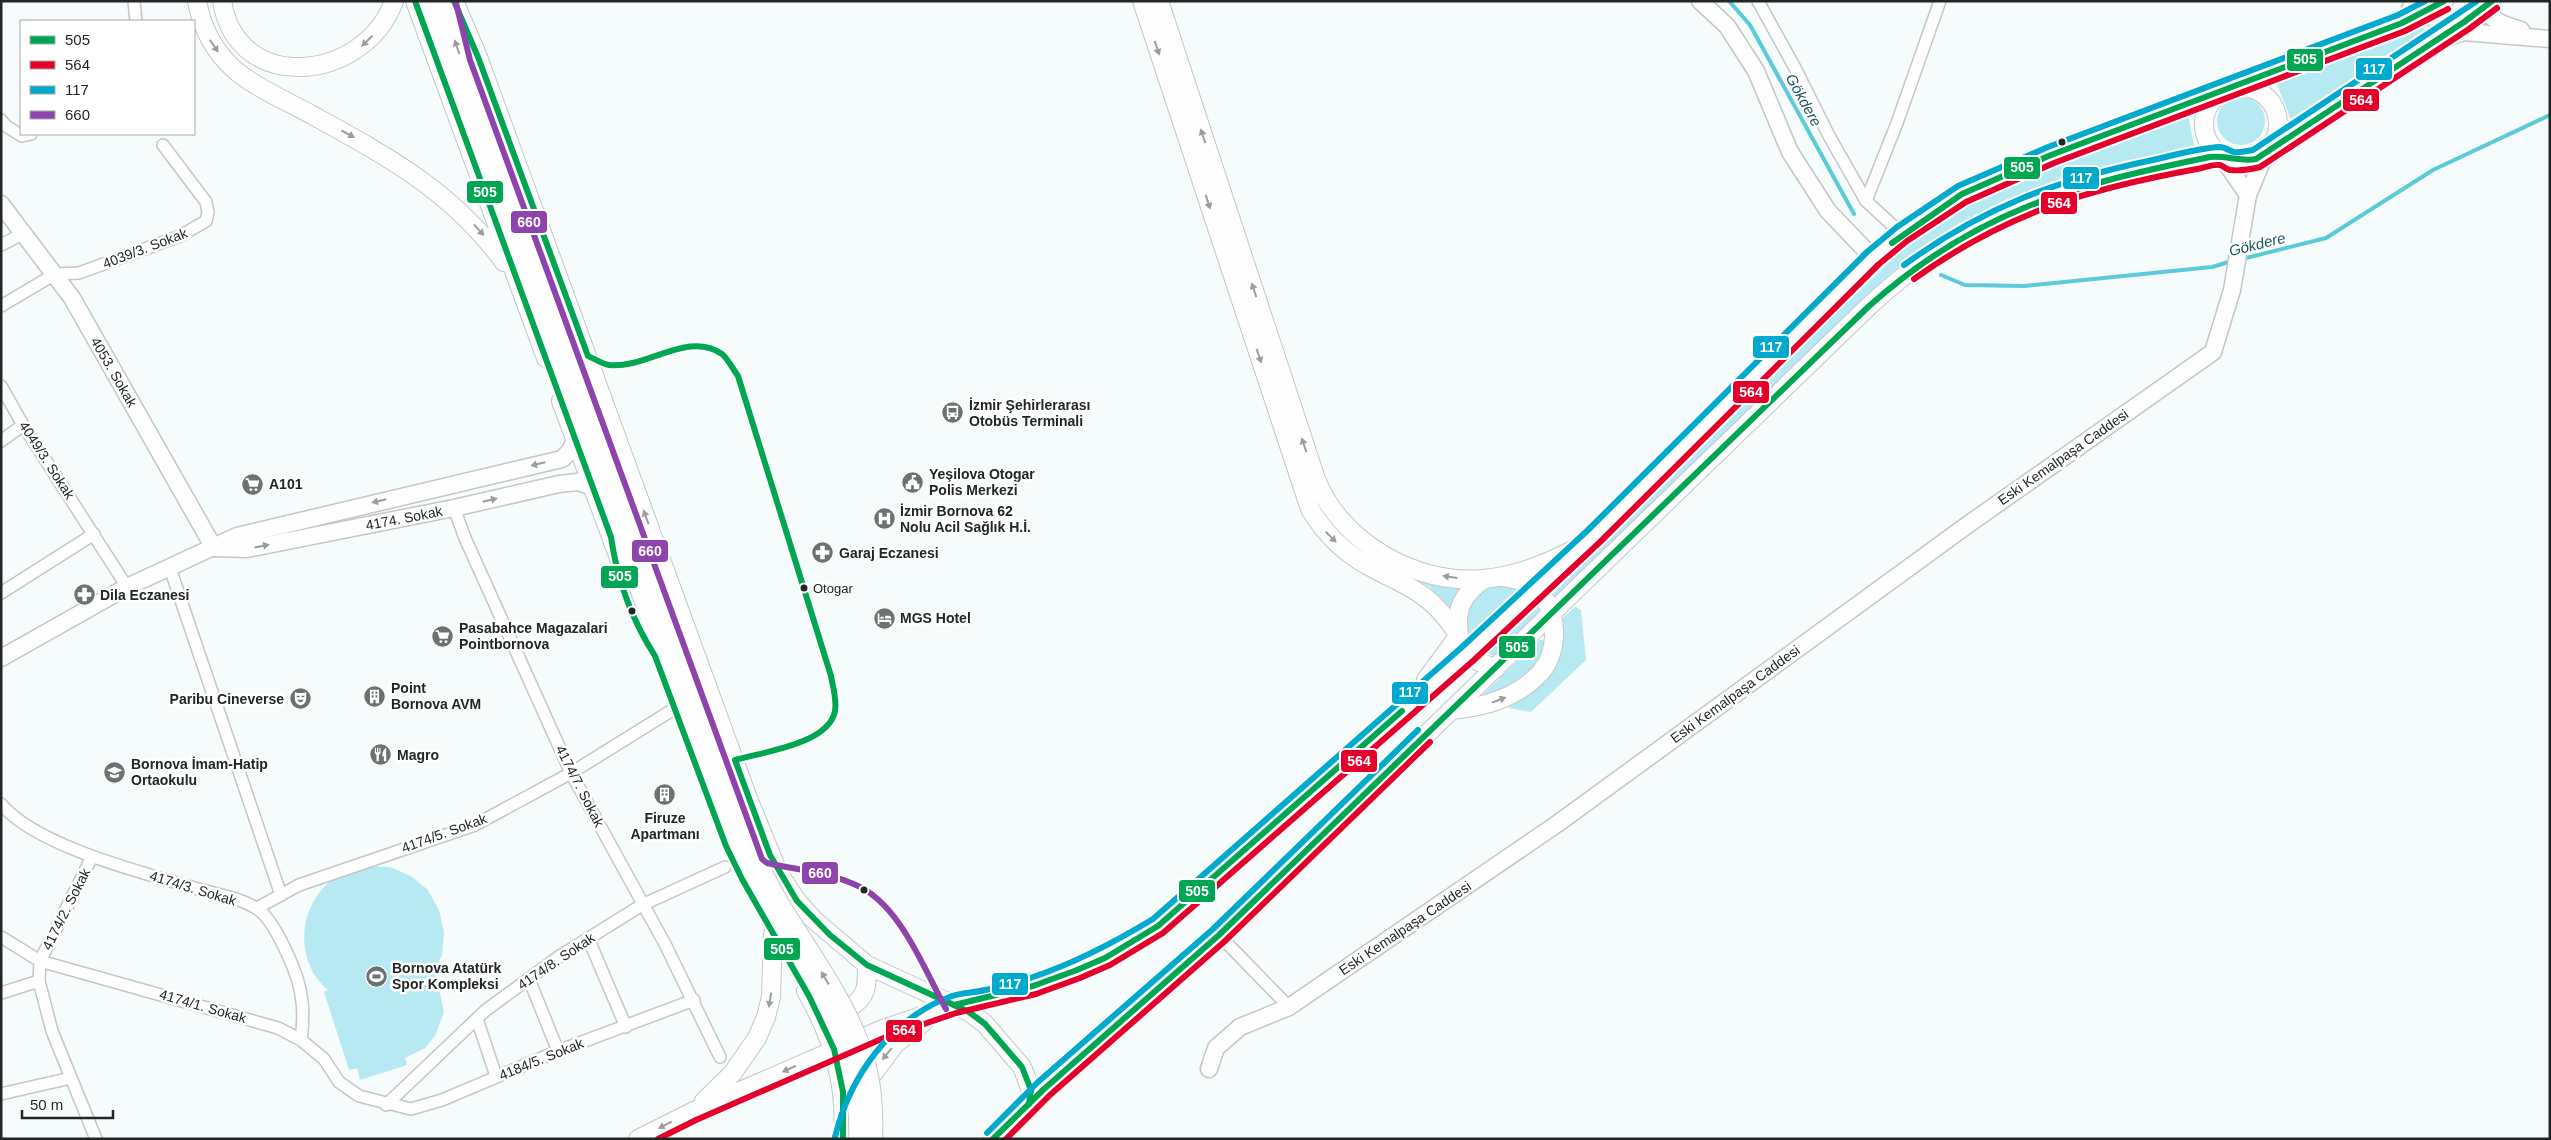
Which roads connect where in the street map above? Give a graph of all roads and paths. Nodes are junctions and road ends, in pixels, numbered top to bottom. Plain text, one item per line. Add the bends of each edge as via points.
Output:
1 (134, 1) edge
2 (196, 1) edge
3 (222, 1) edge
4 (394, 1) edge
5 (415, 1) edge
6 (426, 1) edge
7 (442, 1) edge
8 (1142, 1) edge
9 (1159, 1) edge
10 (1700, 1) edge
11 (1758, 1) edge
12 (1940, 1) edge
13 (2411, 1) edge
14 (2440, 2) edge
15 (461, 3) edge
16 (2487, 3) edge
17 (136, 20) edge
18 (2402, 23) junction
19 (2548, 38) edge
20 (2433, 41) junction
21 (2227, 89) junction
22 (1, 120) edge
23 (20, 135) edge
24 (163, 145) dead end
25 (2266, 152) junction
26 (2221, 156) junction
27 (2248, 195) junction
28 (1866, 201) junction
29 (1, 204) edge
30 (24, 233) junction
31 (1902, 234) junction
32 (1, 245) edge
33 (1874, 258) junction
34 (55, 274) junction
35 (514, 276) junction
36 (1, 306) edge
37 (1, 386) edge
38 (24, 426) junction
39 (1, 440) edge
40 (575, 440) junction
41 (593, 487) junction
42 (454, 508) junction
43 (94, 534) junction
44 (1594, 536) junction
45 (214, 548) junction
46 (170, 568) junction
47 (1491, 578) junction
48 (127, 587) junction
49 (1536, 590) junction
50 (2, 592) edge
51 (1551, 616) junction
52 (1459, 636) junction
53 (1468, 653) junction
54 (1, 658) edge
55 (1496, 668) junction
56 (674, 708) junction
57 (1404, 709) junction
58 (1451, 710) junction
59 (571, 773) junction
60 (1, 804) edge
61 (92, 857) junction
62 (725, 867) dead end
63 (281, 895) junction
64 (642, 905) junction
65 (257, 908) junction
66 (774, 934) junction
67 (1219, 935) junction
68 (1, 937) edge
69 (588, 938) junction
70 (40, 961) junction
71 (867, 965) junction
72 (529, 979) junction
73 (39, 981) junction
74 (1, 993) edge
75 (809, 996) junction
76 (694, 1000) junction
77 (954, 1005) junction
78 (1289, 1007) junction
79 (476, 1019) junction
80 (626, 1027) junction
81 (301, 1040) junction
82 (834, 1049) junction
83 (558, 1051) junction
84 (720, 1057) dead end
85 (1209, 1069) dead end
86 (496, 1076) junction
87 (71, 1078) junction
88 (1, 1094) edge
89 (1029, 1104) junction
90 (386, 1105) junction
91 (692, 1112) junction
92 (96, 1139) edge
93 (638, 1139) edge
94 (843, 1139) edge
95 (858, 1139) edge
96 (873, 1139) edge
97 (993, 1139) edge

1 - 17 street
2 -> 35 main road via 207,36 220,56 236,71 384,154 421,179 475,226
4 -> 3 main road via 375,33 353,53 303,68 274,63 248,48 229,24
5 - 35 main road
6 - 95 main road, bridge via 730,837 753,886 822,1001 841,1040 852,1079
96 -> 7 main road, bridge via 874,1107 867,1066 859,1044 833,990 770,886 739,820
8 -> 52 main road via 1310,509 1325,531 1349,553 1419,592 1448,620
47 -> 9 main road via 1440,576 1394,560 1357,536 1324,499
10 - 33 street via 1727,26 1751,64 1790,152 1828,210
11 - 28 street
12 - 28 street
13 - 18 street
14 - 18 main road
14 - 20 street
71 -> 15 main road via 830,935 803,907 779,874 770,855
16 - 19 street via 2490,15 2500,23
16 - 20 main road
18 - 21 main road
19 - 20 street via 2464,32
20 - 25 main road
21 - 25 main road via 2250,87 2270,99 2279,120 2278,132
21 - 26 main road via 2209,104 2204,126 2206,138
21 - 31 main road via 2051,155 1962,194
22 - 23 street
24 - 34 street, 4039/3. Sokak via 206,202 206,221 180,236 79,273
25 - 26 main road via 2244,162
25 - 27 street, Eski Kemalpaşa Caddesi
26 - 27 street
26 - 51 main road via 2103,179 2061,192 2005,214 1948,244 1868,307
27 - 78 street, Eski Kemalpaşa Caddesi via 2232,290 2213,352 1966,526 1557,824
28 - 31 street
29 - 30 street, 4053. Sokak
30 - 32 street
30 - 34 street, 4053. Sokak
31 - 33 main road
33 - 44 main road
34 - 36 street, 4039/3. Sokak
34 - 45 street, 4053. Sokak via 72,298
35 - 40 main road
37 - 38 street, 4049/3. Sokak
38 - 39 street
38 - 43 street, 4049/3. Sokak
40 - 41 main road
40 -> 45 street, 4174. Sokak via 562,459 246,533
42 -> 41 street, 4174. Sokak via 560,484 578,482
41 - 56 main road
45 -> 42 street, 4174. Sokak via 247,549
42 - 59 street, 4174/7. Sokak
43 - 48 street, 4049/3. Sokak
43 - 50 street
44 - 47 main road via 1563,555
44 - 49 main road
45 - 46 street, 4174. Sokak
46 - 48 street, 4174. Sokak
46 - 63 street
47 - 49 main road via 1516,578
47 - 52 main road via 1469,589 1457,619
48 - 54 street, 4174. Sokak
49 - 51 main road
49 - 53 main road
51 - 55 main road
58 -> 51 main road via 1502,700 1526,686 1542,671 1552,652 1554,630
52 - 53 main road
52 - 57 main road
53 - 55 main road via 1477,661
53 - 57 main road
55 - 58 main road
56 - 59 street, 4174/5. Sokak
56 - 66 main road via 726,846
57 - 77 main road via 1158,926 1078,970 1033,986
58 - 67 main road
59 - 63 street, 4174/5. Sokak via 475,825 344,868
59 - 64 street, 4174/7. Sokak
60 - 61 street, 4174/3. Sokak via 10,814 46,836
61 - 65 street, 4174/3. Sokak
61 - 70 street, 4174/2. Sokak
62 - 64 street, 4174/8. Sokak
63 - 65 street, 4174/5. Sokak
64 - 69 street, 4174/8. Sokak
64 - 76 street, 4174/7. Sokak
65 - 81 street via 283,945 301,994 304,1019
66 - 75 main road
66 -> 91 main road via 771,996 757,1038 727,1080
67 - 78 street
67 - 89 main road
68 - 70 street, 4174/1. Sokak
69 - 72 street, 4174/8. Sokak
69 - 80 street
70 - 73 street
70 - 81 street, 4174/1. Sokak via 278,1028
71 - 75 main road via 865,995 845,1010 835,1013 824,1011
71 - 77 main road
72 - 79 street, 4174/8. Sokak
72 - 83 street
73 - 74 street
73 - 87 street via 52,1031
75 - 82 main road
76 - 80 street, 4184/5. Sokak
76 - 84 street, 4174/7. Sokak
77 - 82 main road
77 - 89 main road via 976,1016 1014,1055 1028,1080 1031,1090
77 -> 94 main road via 917,1026 886,1054 857,1097
78 - 85 street, Eski Kemalpaşa Caddesi via 1240,1027 1216,1048
79 - 86 street
79 - 90 street, 4174/8. Sokak
80 - 83 street, 4184/5. Sokak
81 - 90 street, 4174/1. Sokak via 324,1059 338,1082 359,1096
82 -> 91 main road
82 - 94 main road via 844,1092
83 - 86 street, 4184/5. Sokak
86 - 90 street, 4184/5. Sokak via 442,1100 411,1109
87 - 88 street
87 - 92 street
89 - 97 main road
91 -> 93 main road

